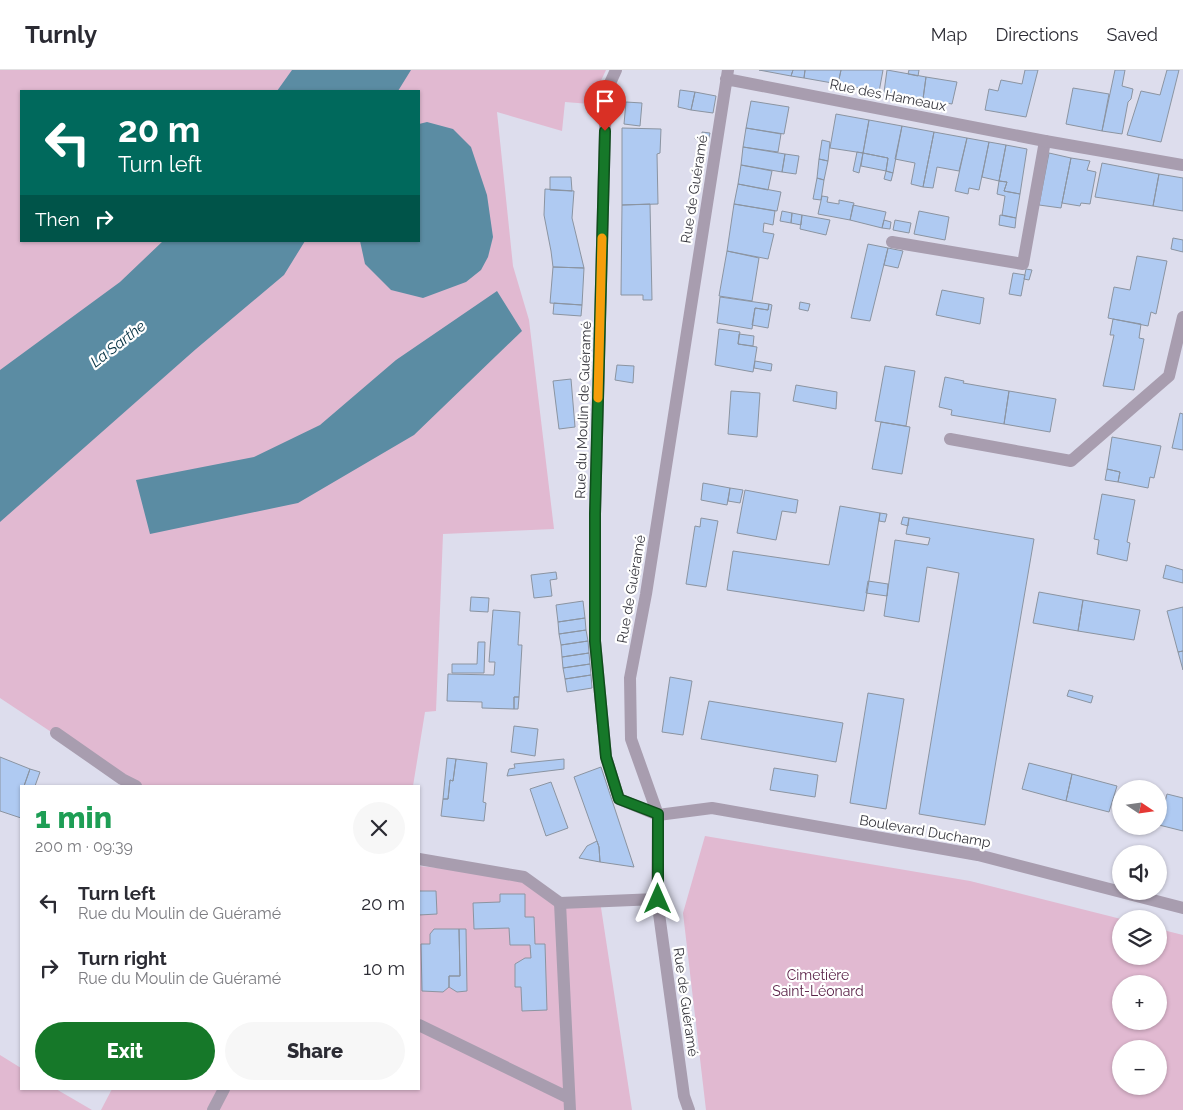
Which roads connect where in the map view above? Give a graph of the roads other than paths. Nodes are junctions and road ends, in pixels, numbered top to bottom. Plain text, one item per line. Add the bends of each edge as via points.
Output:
1 (616, 70) edge
2 (727, 75) edge
3 (1045, 141) junction
4 (1183, 165) edge
5 (892, 242) dead end
6 (1183, 317) edge
7 (950, 439) dead end
8 (56, 733) dead end
9 (134, 785) edge
10 (658, 814) junction
11 (420, 859) edge
12 (658, 899) junction
13 (560, 903) junction
14 (1183, 908) edge
15 (420, 1025) edge
16 (223, 1090) edge
17 (570, 1104) edge
18 (213, 1110) edge
19 (688, 1110) edge

1 - 10 street, Rue du Moulin de Guéramé via 606,92 595,514 595,641 606,757 619,799
2 - 3 street, Rue des Hameaux
2 - 10 street, Rue de Guéramé via 630,678 630,739
3 - 4 street, Rue des Hameaux
3 - 5 street via 1023,264
6 - 7 street via 1168,376 1071,461
8 - 9 street
10 - 12 street, Rue de Guéramé
10 - 14 street, Boulevard Duchamp via 712,808 978,855
11 - 13 street via 524,877
12 - 13 street
12 - 19 street, Rue de Guéramé
13 - 17 street
15 - 17 street
16 - 18 street

